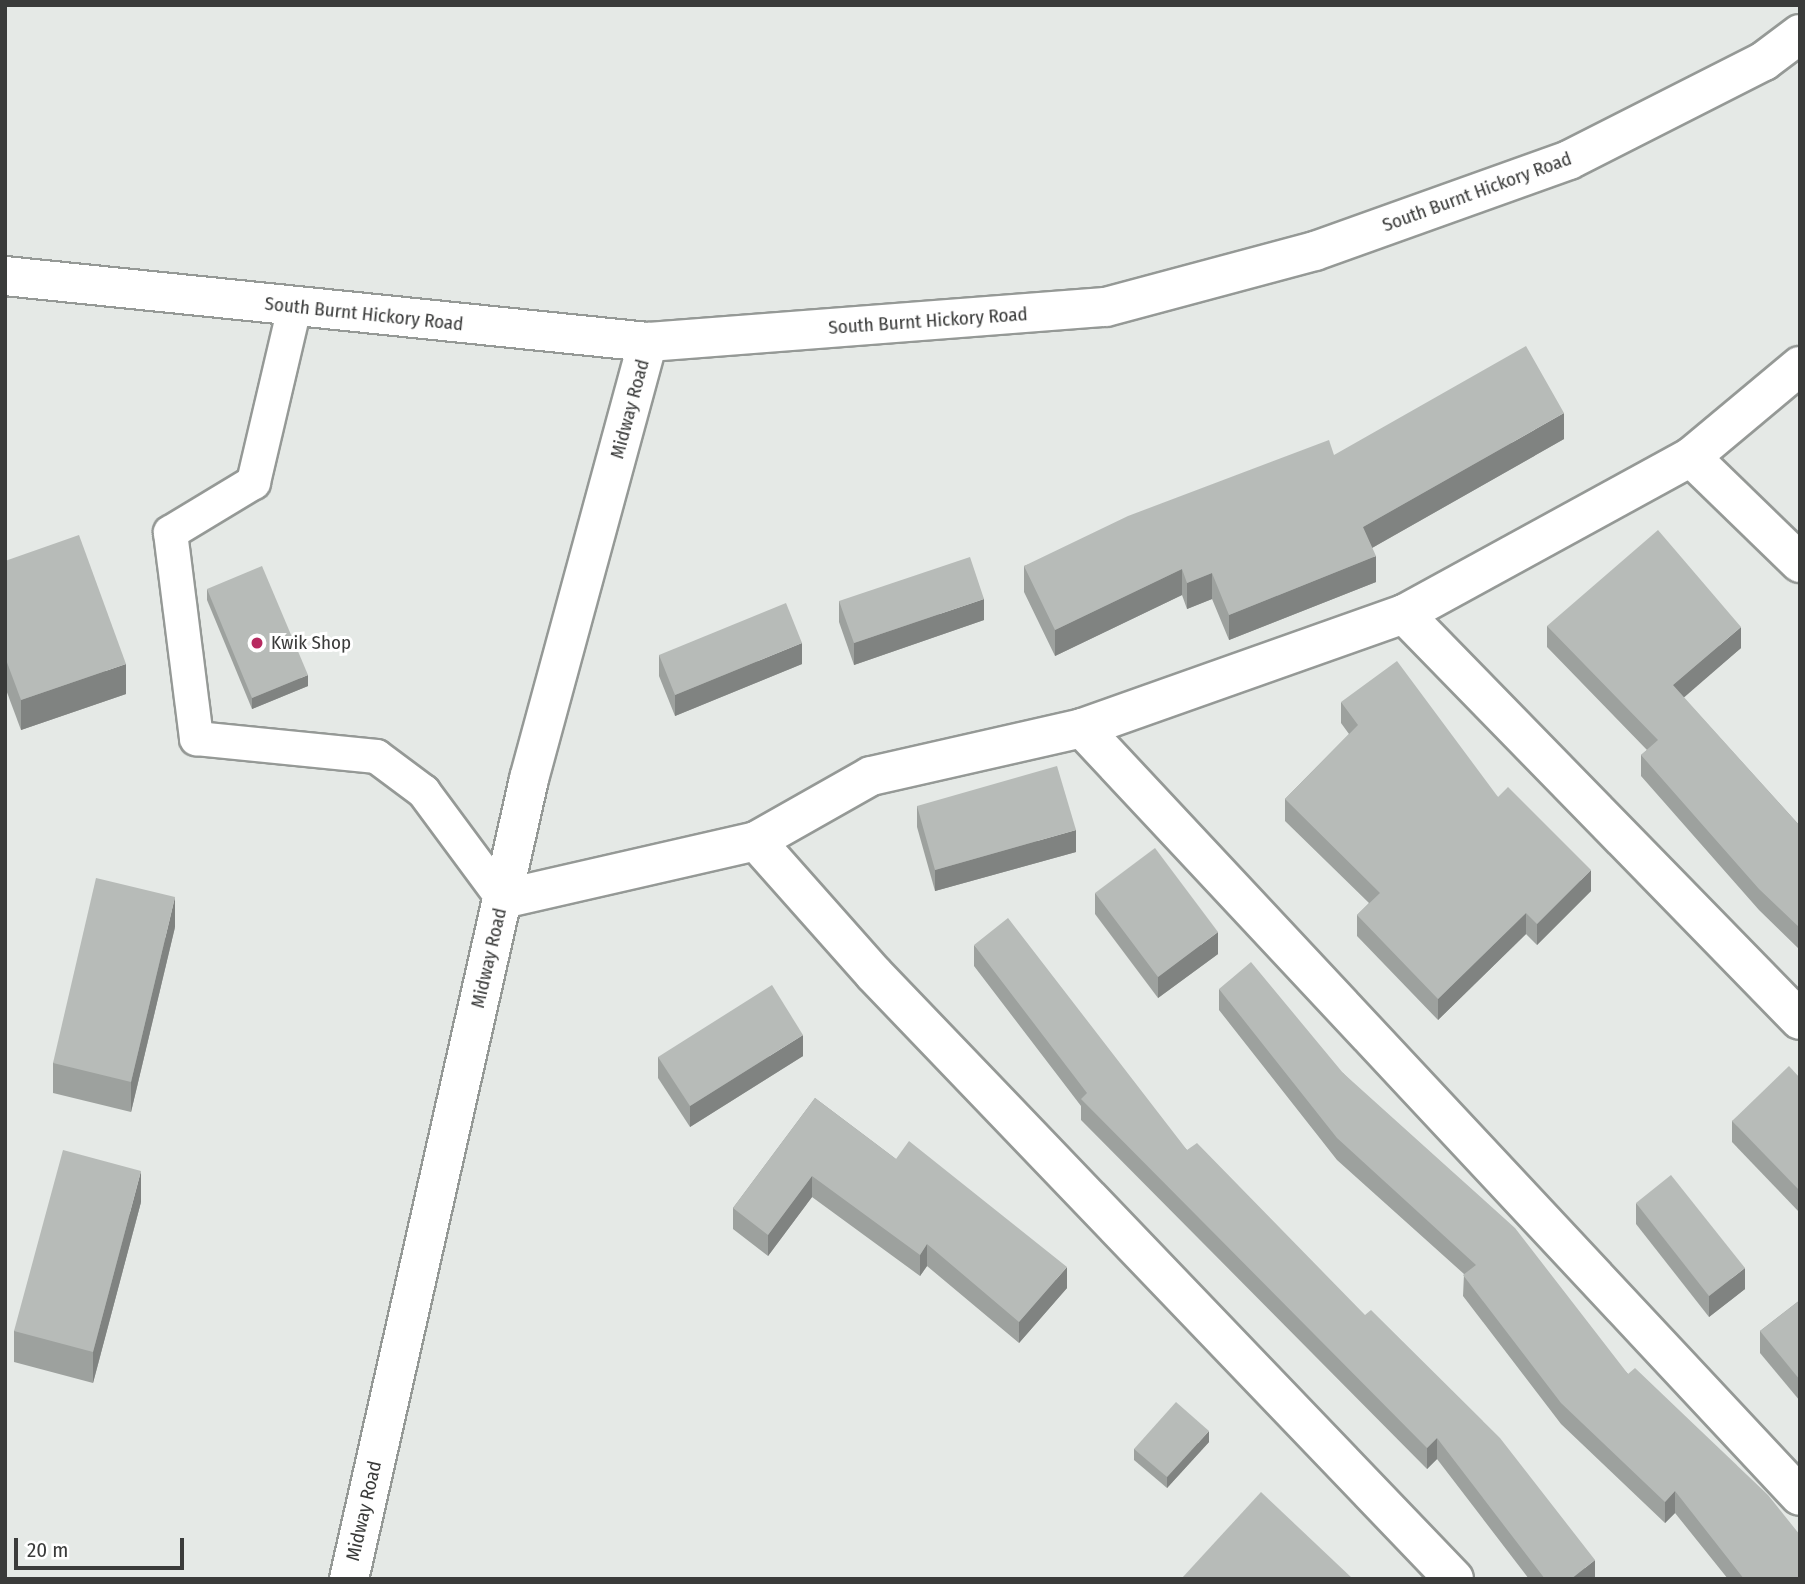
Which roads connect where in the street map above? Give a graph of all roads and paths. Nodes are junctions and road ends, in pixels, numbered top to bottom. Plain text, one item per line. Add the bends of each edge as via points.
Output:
1 (1800, 34) edge
2 (5, 276) edge
3 (294, 307) junction
4 (648, 342) junction
5 (1800, 366) edge
6 (1691, 457) junction
7 (1800, 563) edge
8 (1404, 614) junction
9 (1082, 728) junction
10 (756, 841) junction
11 (503, 899) junction
12 (1800, 1020) edge
13 (1800, 1496) edge
14 (349, 1579) edge
15 (1454, 1579) edge

1 - 4 street, South Burnt Hickory Road via 1764,61 1569,160 1289,258 1106,307
2 - 3 street, South Burnt Hickory Road
3 - 4 street, South Burnt Hickory Road
3 - 11 lane via 253,482 170,532 197,738 376,757 423,791
4 - 11 street, Midway Road
5 - 6 street
6 - 7 street
6 - 8 street
8 - 9 street
8 - 12 street
9 - 10 street via 871,776
9 - 13 street
10 - 11 street
10 - 15 street via 874,974
11 - 14 street, Midway Road

